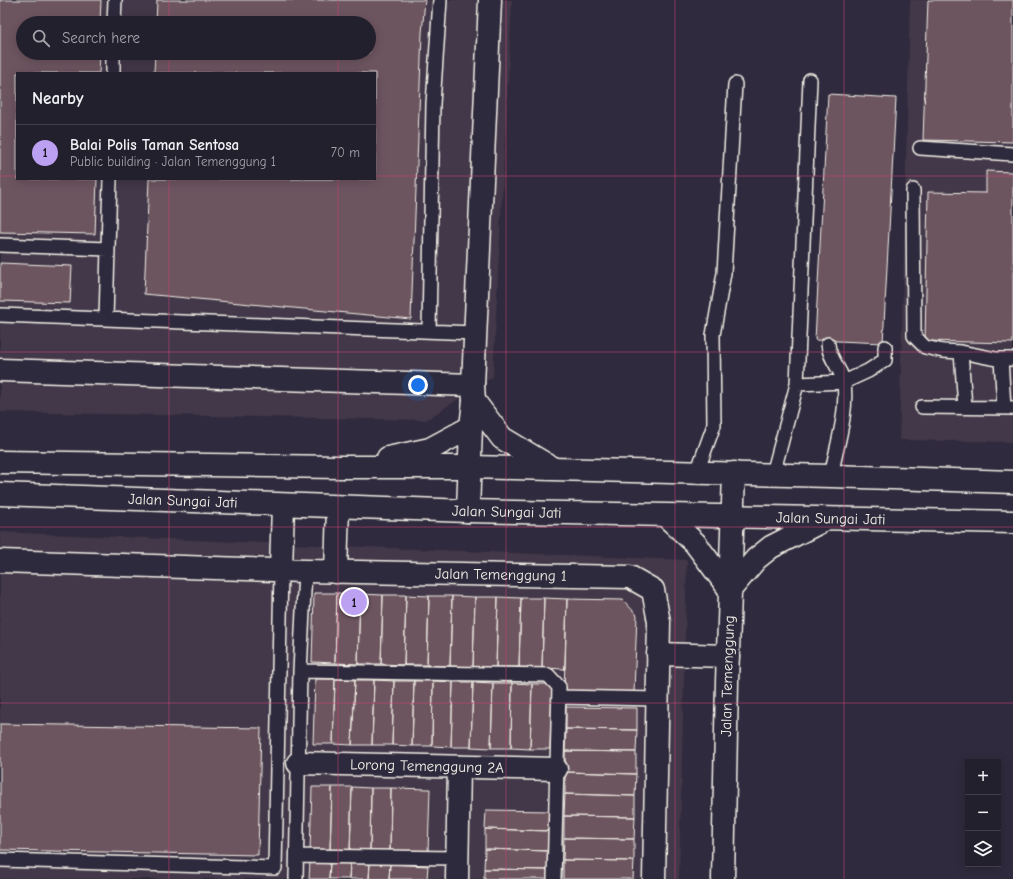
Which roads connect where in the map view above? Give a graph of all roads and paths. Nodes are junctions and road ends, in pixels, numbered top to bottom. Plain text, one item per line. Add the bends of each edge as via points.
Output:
1 (115, 0) edge
2 (440, 0) edge
3 (490, 0) edge
4 (114, 16) edge
5 (114, 60) edge
6 (113, 72) edge
7 (810, 80) dead end
8 (735, 84) dead end
9 (920, 148) dead end
10 (1013, 154) edge
11 (110, 180) edge
12 (913, 190) dead end
13 (0, 245) edge
14 (108, 249) junction
15 (0, 314) edge
16 (106, 319) junction
17 (429, 331) junction
18 (475, 333) junction
19 (828, 344) dead end
20 (885, 347) dead end
21 (961, 352) junction
22 (1007, 359) edge
23 (0, 370) edge
24 (844, 382) junction
25 (797, 384) junction
26 (473, 393) junction
27 (922, 407) dead end
28 (965, 408) junction
29 (1009, 408) edge
30 (471, 427) junction
31 (0, 462) edge
32 (340, 467) junction
33 (470, 467) junction
34 (553, 469) junction
35 (697, 472) junction
36 (734, 473) junction
37 (773, 474) junction
38 (830, 476) junction
39 (1013, 482) edge
40 (0, 494) edge
41 (282, 505) junction
42 (338, 507) junction
43 (468, 511) junction
44 (666, 516) junction
45 (733, 518) junction
46 (827, 519) junction
47 (1013, 522) edge
48 (0, 561) edge
49 (282, 570) junction
50 (305, 571) junction
51 (336, 572) junction
52 (730, 590) junction
53 (670, 654) junction
54 (728, 656) junction
55 (300, 671) junction
56 (558, 697) junction
57 (657, 699) junction
58 (298, 763) junction
59 (459, 767) junction
60 (556, 769) junction
61 (297, 856) junction
62 (457, 858) junction
63 (0, 860) edge
64 (275, 874) edge
65 (296, 879) edge
66 (457, 879) edge
67 (554, 879) edge
68 (654, 879) edge
69 (723, 879) edge

1 - 4 lane
2 - 17 lane via 433,104
3 - 18 street
5 - 6 lane
7 - 25 lane
8 - 35 lane via 724,273 713,335 714,425
9 - 10 lane
11 - 14 lane
12 - 21 lane via 914,336 925,347
13 - 14 lane
14 - 16 lane
15 - 16 lane
16 - 17 lane
17 - 18 lane
18 - 26 street
19 - 24 lane via 829,352
20 - 24 lane via 885,360 868,372
21 - 22 lane
21 - 28 lane
22 - 29 lane
23 - 26 street
24 - 25 lane
24 - 38 lane via 844,411
25 - 37 lane
26 - 30 street
26 - 34 street via 502,438
27 - 28 lane
28 - 29 lane
30 - 32 street via 430,449
30 - 33 street
31 - 32 street
32 - 33 street
33 - 34 street
33 - 43 street
34 - 35 street
35 - 36 street
36 - 37 street
36 - 45 street, Jalan Temenggung
37 - 38 street
38 - 39 street
40 - 41 street, Jalan Sungai Jati
41 - 42 street, Jalan Sungai Jati
41 - 49 street
42 - 43 street, Jalan Sungai Jati
42 - 51 street
43 - 44 street, Jalan Sungai Jati
44 - 45 street, Jalan Sungai Jati
44 - 52 street via 695,543
45 - 46 street, Jalan Sungai Jati
45 - 52 street, Jalan Temenggung
46 - 47 street, Jalan Sungai Jati
46 - 52 street via 771,547 756,559
48 - 49 street, Jalan Temenggung 1
49 - 50 street, Jalan Temenggung 1
49 - 64 lane
50 - 51 street, Jalan Temenggung 1
50 - 55 lane
51 - 53 street, Jalan Temenggung 1 via 630,577 653,590 659,622
52 - 54 street, Jalan Temenggung
53 - 54 street
53 - 57 street, Jalan Temenggung 1
54 - 69 street, Jalan Temenggung
55 - 56 lane via 548,675 559,687
55 - 58 lane
56 - 57 lane
56 - 60 lane
57 - 68 street, Jalan Temenggung 1
58 - 59 street, Lorong Temenggung 2A
58 - 61 lane
59 - 60 street, Lorong Temenggung 2A
59 - 62 street
60 - 67 lane
61 - 62 lane
61 - 65 lane
62 - 66 street
63 - 64 lane

